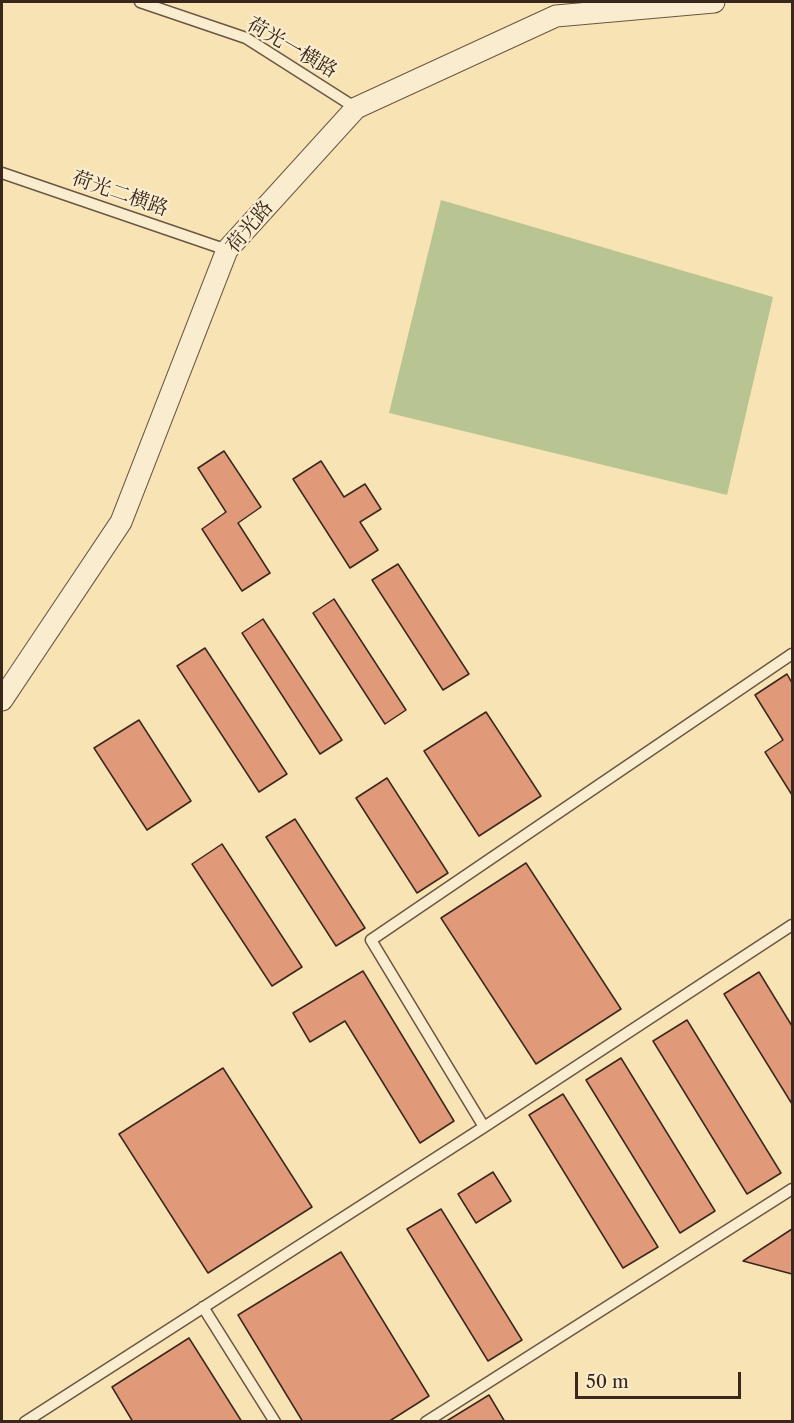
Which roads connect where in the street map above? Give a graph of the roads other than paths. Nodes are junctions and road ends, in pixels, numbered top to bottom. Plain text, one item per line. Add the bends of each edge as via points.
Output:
1 (140, 2) edge
2 (714, 2) edge
3 (356, 108) junction
4 (2, 172) edge
5 (227, 250) junction
6 (792, 654) edge
7 (2, 700) edge
8 (792, 926) edge
9 (484, 1127) junction
10 (792, 1189) edge
11 (203, 1307) junction
12 (25, 1422) edge
13 (275, 1422) edge
14 (426, 1422) edge

1 - 3 lane, 荷光一横路 via 246,38
2 - 3 street, 荷光路 via 556,16
3 - 5 street, 荷光路
4 - 5 lane, 荷光二横路
5 - 7 street, 荷光路 via 121,522
6 - 9 lane via 371,940
8 - 9 lane
9 - 11 lane
10 - 14 lane
11 - 12 lane
11 - 13 lane

